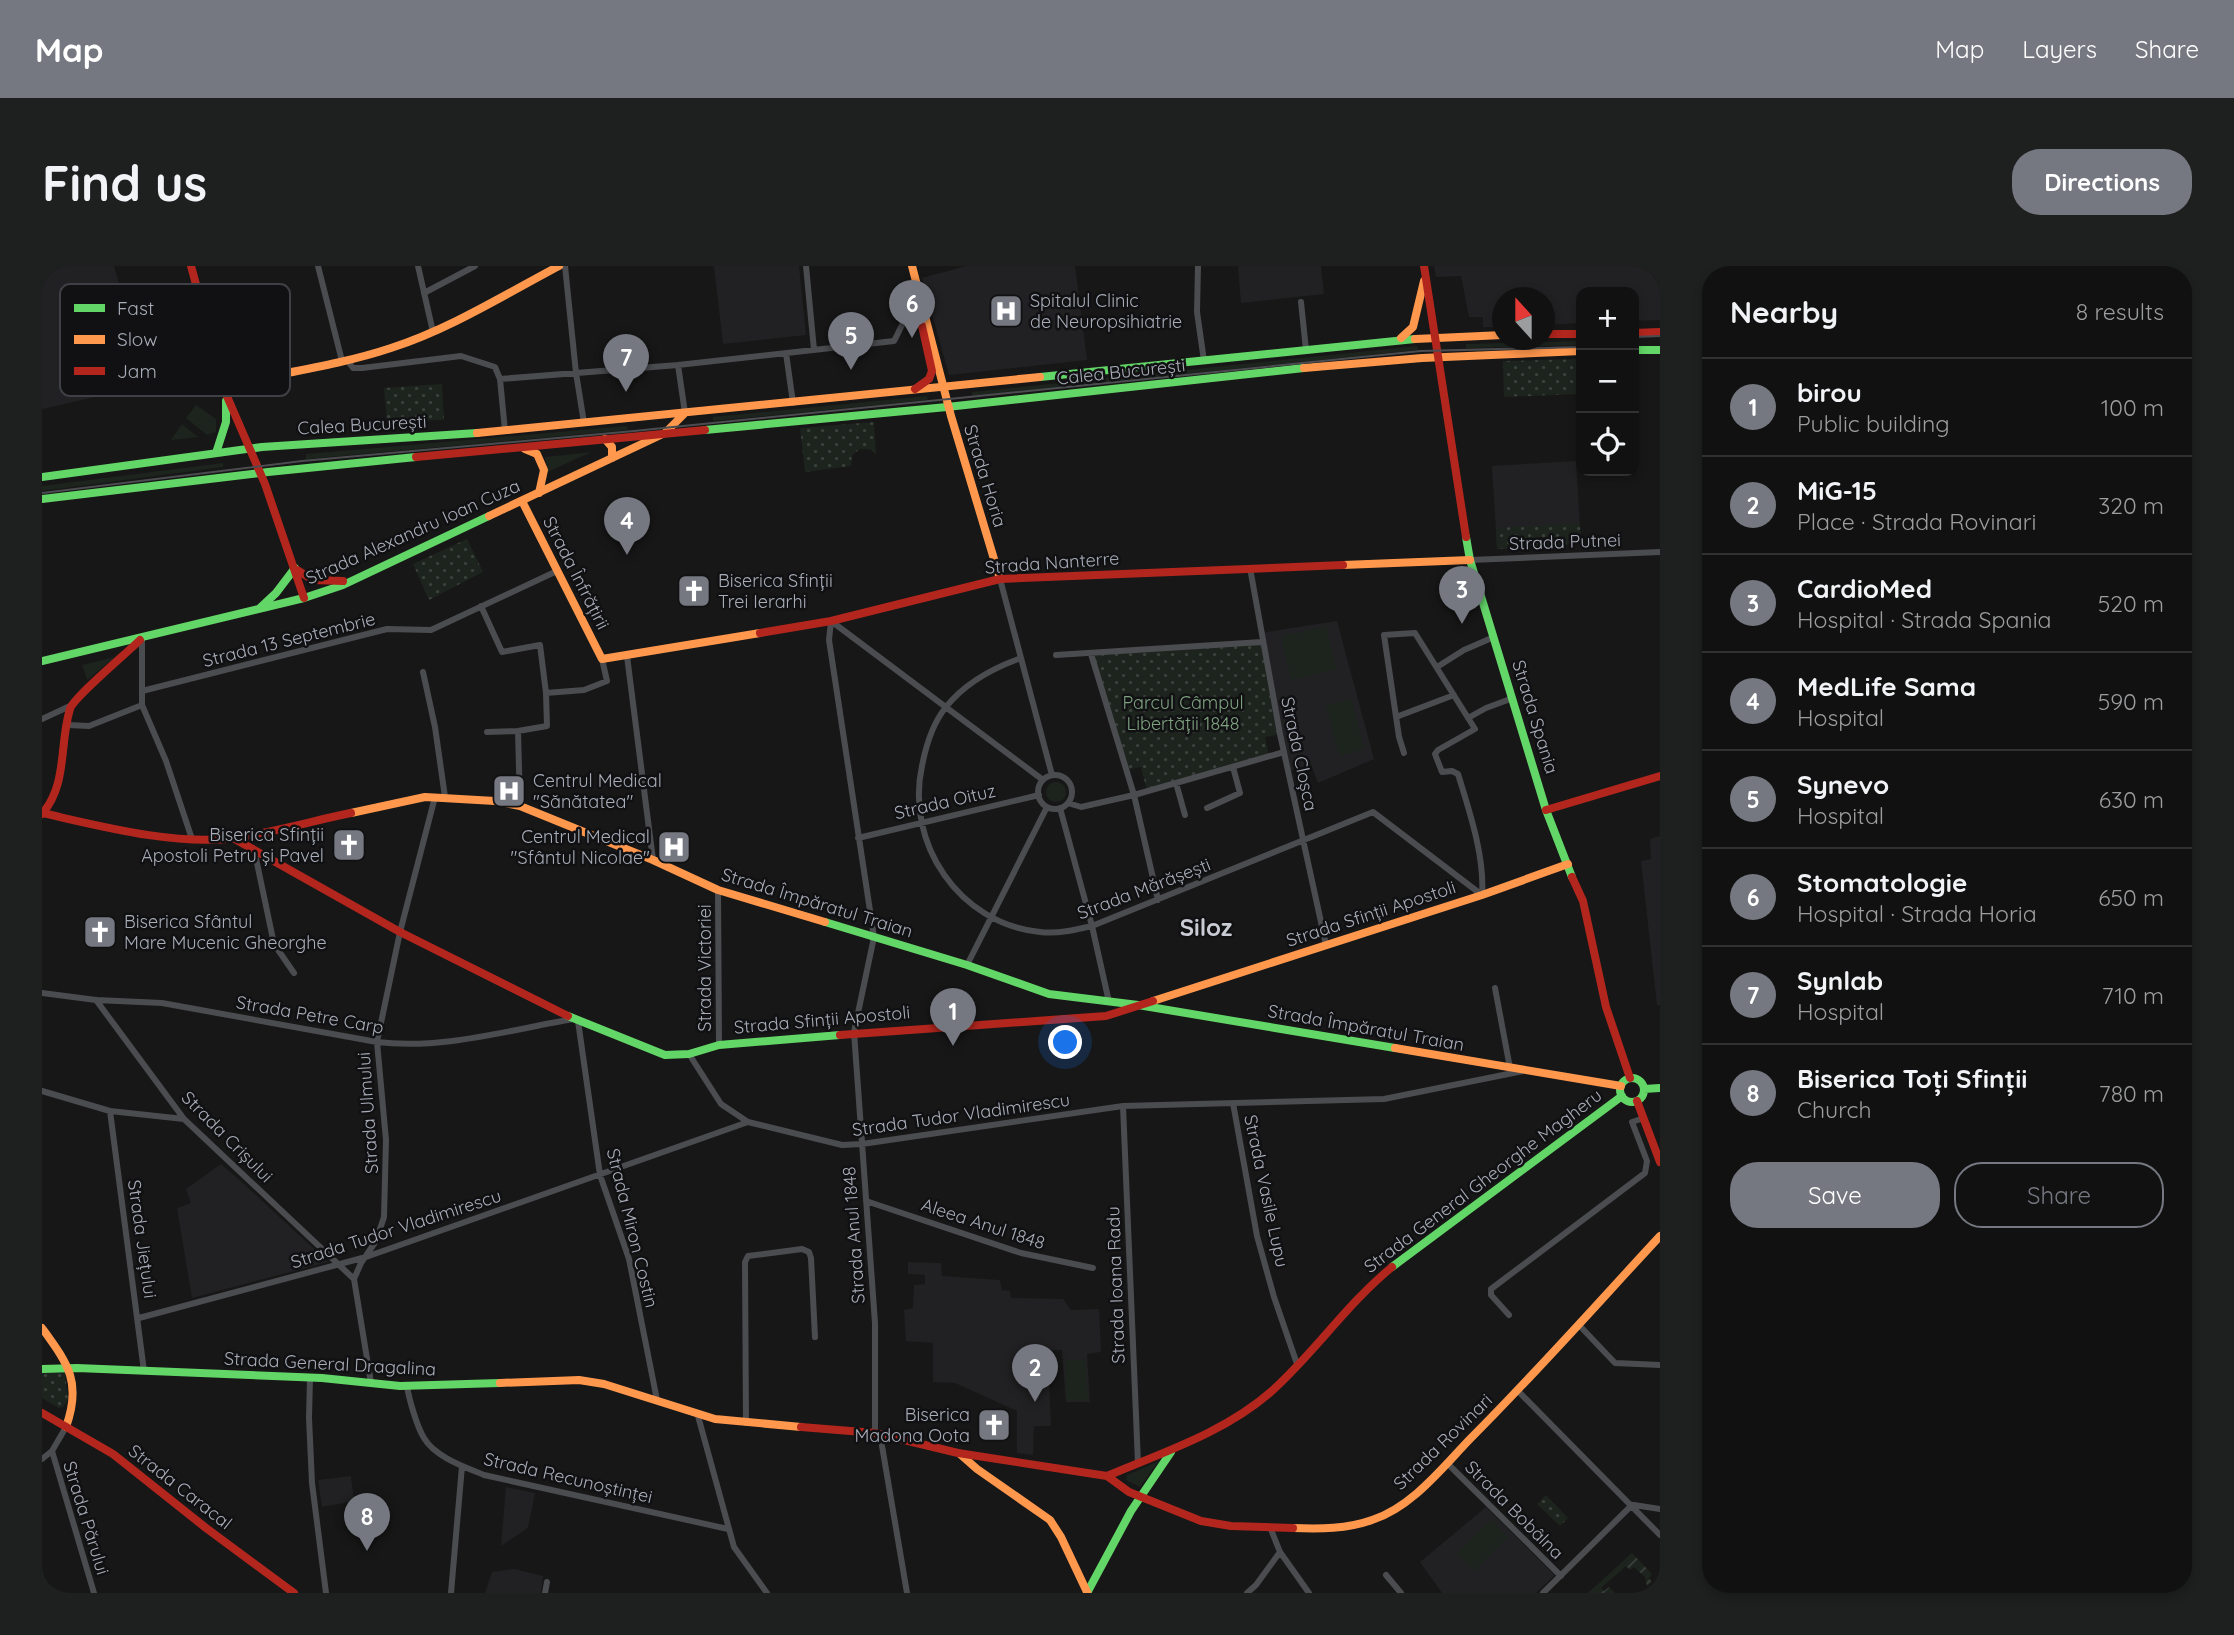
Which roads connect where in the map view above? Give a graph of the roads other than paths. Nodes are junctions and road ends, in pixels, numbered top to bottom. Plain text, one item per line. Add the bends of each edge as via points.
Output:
1 (191, 266) edge
2 (318, 266) edge
3 (418, 266) edge
4 (475, 266) edge
5 (559, 266) edge
6 (565, 266) edge
7 (806, 266) edge
8 (912, 266) edge
9 (1198, 266) edge
10 (1425, 269) edge
11 (196, 284) edge
12 (424, 293) junction
13 (1301, 302) dead end
14 (924, 313) junction
15 (433, 332) junction
16 (1660, 332) edge
17 (1639, 333) edge
18 (1555, 334) edge
19 (1576, 334) edge
20 (1492, 335) edge
21 (1435, 337) junction
22 (1399, 340) junction
23 (814, 350) junction
24 (1306, 350) junction
25 (1639, 350) edge
26 (1660, 350) edge
27 (1576, 351) edge
28 (786, 353) junction
29 (1437, 357) junction
30 (345, 361) junction
31 (1204, 361) junction
32 (678, 365) junction
33 (576, 373) junction
34 (290, 374) edge
35 (500, 379) junction
36 (945, 387) junction
37 (913, 390) junction
38 (225, 396) edge
39 (227, 396) edge
40 (793, 403) junction
41 (950, 407) junction
42 (685, 413) junction
43 (633, 418) junction
44 (584, 423) junction
45 (505, 431) junction
46 (665, 433) junction
47 (635, 436) junction
48 (605, 439) junction
49 (522, 448) junction
50 (248, 449) junction
51 (216, 453) junction
52 (612, 458) junction
53 (259, 473) junction
54 (42, 477) edge
55 (539, 493) junction
56 (42, 499) edge
57 (522, 501) junction
58 (1660, 552) edge
59 (1470, 560) junction
60 (295, 568) junction
61 (1250, 568) junction
62 (557, 571) junction
63 (1000, 579) junction
64 (351, 581) junction
65 (304, 598) junction
66 (481, 606) junction
67 (259, 609) junction
68 (831, 621) junction
69 (1494, 637) junction
70 (142, 639) junction
71 (1262, 642) junction
72 (1091, 654) junction
73 (1056, 655) dead end
74 (626, 656) junction
75 (1021, 658) junction
76 (602, 659) junction
77 (42, 661) edge
78 (1437, 667) junction
79 (423, 672) dead end
80 (142, 691) junction
81 (546, 693) junction
82 (1454, 695) junction
83 (1513, 698) junction
84 (142, 705) junction
85 (70, 706) junction
86 (945, 708) junction
87 (1396, 717) junction
88 (1468, 718) junction
89 (42, 719) edge
90 (68, 725) junction
91 (518, 731) junction
92 (487, 732) dead end
93 (1284, 752) junction
94 (1404, 753) dead end
95 (1233, 767) junction
96 (1052, 775) junction
97 (1660, 776) edge
98 (1043, 780) junction
99 (1176, 783) junction
100 (1039, 795) junction
101 (1134, 795) junction
102 (435, 797) junction
103 (445, 797) junction
104 (1068, 803) junction
105 (520, 806) junction
106 (1047, 807) junction
107 (1060, 808) junction
108 (1207, 808) dead end
109 (1546, 810) junction
110 (42, 813) edge
111 (1185, 815) dead end
112 (920, 822) junction
113 (233, 838) junction
114 (858, 838) junction
115 (192, 839) junction
116 (1302, 841) junction
117 (254, 849) junction
118 (653, 860) junction
119 (1568, 864) junction
120 (718, 890) junction
121 (1482, 895) junction
122 (1158, 900) junction
123 (992, 916) junction
124 (1093, 926) junction
125 (400, 932) junction
126 (874, 937) junction
127 (1326, 945) junction
128 (967, 965) junction
129 (294, 973) dead end
130 (1496, 988) dead end
131 (42, 993) edge
132 (96, 1000) junction
133 (1109, 1002) junction
134 (1138, 1005) junction
135 (576, 1020) junction
136 (854, 1032) junction
137 (377, 1042) junction
138 (719, 1045) junction
139 (689, 1054) junction
140 (1510, 1068) junction
141 (1525, 1070) junction
142 (1630, 1078) junction
143 (1620, 1086) junction
144 (1660, 1088) edge
145 (1644, 1089) junction
146 (42, 1091) edge
147 (1622, 1096) junction
148 (1637, 1101) junction
149 (1233, 1102) junction
150 (1123, 1105) junction
151 (110, 1111) junction
152 (1644, 1118) junction
153 (184, 1119) junction
154 (748, 1122) junction
155 (862, 1144) junction
156 (1660, 1162) edge
157 (600, 1175) junction
158 (866, 1200) junction
159 (1660, 1236) edge
160 (366, 1257) junction
161 (338, 1265) junction
162 (1093, 1268) dead end
163 (354, 1279) junction
164 (1509, 1315) dead end
165 (139, 1318) junction
166 (1579, 1325) junction
167 (42, 1328) edge
168 (815, 1337) dead end
169 (1297, 1364) junction
170 (1660, 1365) edge
171 (68, 1367) junction
172 (42, 1369) edge
173 (144, 1371) junction
174 (310, 1377) junction
175 (371, 1383) junction
176 (407, 1386) junction
177 (1518, 1391) junction
178 (657, 1400) junction
179 (42, 1413) edge
180 (698, 1416) junction
181 (746, 1423) junction
182 (66, 1427) junction
183 (877, 1433) junction
184 (52, 1451) junction
185 (1172, 1451) junction
186 (958, 1453) junction
187 (42, 1460) edge
188 (1138, 1463) junction
189 (1448, 1464) junction
190 (463, 1466) junction
191 (1107, 1476) junction
192 (1140, 1497) junction
193 (1632, 1504) junction
194 (1660, 1508) edge
195 (1270, 1527) junction
196 (728, 1529) junction
197 (1660, 1535) edge
198 (1280, 1552) junction
199 (1386, 1574) dead end
200 (1561, 1576) junction
201 (547, 1582) dead end
202 (1660, 1587) edge
203 (1087, 1592) edge
204 (94, 1593) edge
205 (294, 1593) edge
206 (326, 1593) edge
207 (451, 1593) edge
208 (545, 1593) edge
209 (766, 1593) edge
210 (907, 1593) edge
211 (1247, 1593) edge
212 (1309, 1593) edge
213 (1401, 1593) edge
214 (1543, 1593) edge
215 (1654, 1593) edge

1 - 11 street
2 - 30 street
3 - 12 street
4 - 12 street
5 - 15 street
6 - 33 street
7 - 23 street
8 - 14 street, Strada Horia
9 - 31 street via 1197,313
10 - 21 street, Strada Spania
10 - 22 street via 1413,327
12 - 15 street
13 - 24 street
14 - 23 street via 905,319 894,341
14 - 36 street, Strada Horia
14 - 37 street via 921,323 932,371 929,379
15 - 30 street
16 - 17 street
18 - 19 street
20 - 21 street, Calea București
21 - 22 street, Calea București
21 - 29 street, Strada Spania
22 - 24 street, Calea București
23 - 28 street
24 - 31 street, Calea București
25 - 26 street
27 - 29 street, Calea București
28 - 32 street
28 - 40 street
29 - 41 street, Calea București
29 - 59 street, Strada Spania
30 - 34 street
30 - 35 street via 362,369 461,356 495,367
31 - 36 street, Calea București
32 - 33 street
32 - 42 street
33 - 35 street
33 - 44 street
35 - 45 street
36 - 37 street, Calea București
36 - 41 street, Strada Horia
37 - 40 street, Calea București
38 - 51 street via 226,422
39 - 50 street
40 - 42 street, Calea București
41 - 46 street, Calea București
41 - 63 street, Strada Horia
42 - 43 street, Calea București
42 - 46 street
43 - 44 street, Calea București
43 - 47 street
44 - 45 street, Calea București
45 - 50 street, Calea București
46 - 47 street, Calea București
46 - 52 street, Strada Alexandru Ioan Cuza
47 - 48 street, Calea București
48 - 49 street, Calea București
48 - 52 street via 612,447
49 - 53 street, Calea București
49 - 55 street via 541,458 544,470
50 - 51 street, Calea București
50 - 53 street
51 - 54 street, Calea București
52 - 55 street, Strada Alexandru Ioan Cuza
53 - 56 street, Calea București
53 - 60 street
55 - 57 street, Strada Alexandru Ioan Cuza
57 - 62 street, Strada Înfrățirii
57 - 64 street, Strada Alexandru Ioan Cuza
58 - 59 street, Strada Putnei
59 - 61 street, Strada Nanterre
59 - 69 street, Strada Spania
60 - 64 street via 317,582
60 - 65 street
60 - 67 street
61 - 63 street, Strada Nanterre
61 - 71 street, Strada Cloșca
62 - 66 street, Strada 13 Septembrie
62 - 76 street, Strada Înfrățirii
63 - 68 street, Strada Nanterre
63 - 75 street, Strada Horia
64 - 65 street, Strada Alexandru Ioan Cuza
65 - 67 street, Strada Alexandru Ioan Cuza
66 - 80 street, Strada 13 Septembrie via 431,630 387,629
66 - 81 street via 502,652 540,645
67 - 70 street, Strada Alexandru Ioan Cuza
68 - 74 street, Strada Nanterre
68 - 86 street
68 - 114 street, Strada Anul 1848 via 829,640
69 - 78 street
69 - 83 street, Strada Spania
70 - 77 street, Strada Alexandru Ioan Cuza
70 - 80 street
70 - 85 street
71 - 72 street
71 - 93 street, Strada Cloșca
72 - 73 street
72 - 101 street
74 - 76 street, Strada Nanterre
74 - 118 street
75 - 86 street, Strada Mărășești via 978,678
75 - 96 street, Strada Horia
76 - 81 street via 607,681 584,690
78 - 82 street
78 - 87 street via 1415,633 1384,635
79 - 103 street
80 - 84 street
81 - 91 street via 547,726
82 - 87 street
82 - 88 street
83 - 88 street
83 - 109 street, Strada Spania
84 - 90 street via 89,726
84 - 115 street
85 - 89 street
85 - 90 street
86 - 98 street
86 - 112 street, Strada Mărășești via 922,761
87 - 94 street
88 - 121 street via 1475,729 1435,754 1442,772 1458,775 1482,871
90 - 110 street via 59,783
91 - 92 street
91 - 105 street
93 - 95 street
93 - 116 street, Strada Cloșca
95 - 99 street
95 - 108 street via 1240,793
96 - 98 street
96 - 104 street via 1070,783 1073,793
97 - 109 street
98 - 100 street
99 - 101 street
99 - 111 street
100 - 106 street
100 - 112 street, Strada Oituz
101 - 104 street via 1081,807
101 - 122 street
102 - 103 street, Strada Împăratul Traian
102 - 113 street, Strada Împăratul Traian
102 - 125 street, Strada Ulmului
103 - 105 street, Strada Împăratul Traian
104 - 107 street
105 - 118 street, Strada Împăratul Traian
106 - 107 street
106 - 123 street
107 - 124 street
109 - 119 street, Strada Spania
110 - 115 street, Strada Împăratul Traian via 118,830
112 - 114 street, Strada Oituz
112 - 123 street, Strada Mărășești via 940,872
113 - 115 street, Strada Împăratul Traian
113 - 117 street, Strada Sfinții Apostoli
114 - 126 street, Strada Anul 1848
116 - 121 street, Strada Mărășești via 1366,813 1378,813
116 - 122 street, Strada Mărășești
116 - 127 street, Strada Cloșca
117 - 125 street, Strada Sfinții Apostoli
117 - 129 street via 274,944
118 - 120 street, Strada Împăratul Traian
119 - 121 street, Strada Sfinții Apostoli
119 - 142 street, Strada Spania via 1583,901 1606,1007
120 - 126 street, Strada Împăratul Traian
120 - 138 street, Strada Victoriei
121 - 127 street, Strada Sfinții Apostoli
122 - 124 street, Strada Mărășești
123 - 124 street, Strada Mărășești via 1040,932
123 - 128 street
124 - 133 street
125 - 135 street, Strada Sfinții Apostoli
125 - 137 street, Strada Ulmului
126 - 128 street, Strada Împăratul Traian
126 - 136 street, Strada Anul 1848
127 - 134 street, Strada Sfinții Apostoli
128 - 133 street, Strada Împăratul Traian via 1049,994
130 - 140 street
131 - 132 street, Strada Petre Carp
132 - 137 street, Strada Petre Carp via 162,1003
132 - 153 street, Strada Crișului
133 - 134 street, Strada Împăratul Traian
134 - 136 street, Strada Sfinții Apostoli via 1106,1016
134 - 140 street, Strada Împăratul Traian
135 - 137 street, Strada Petre Carp via 437,1043
135 - 139 street, Strada Sfinții Apostoli via 665,1055
135 - 157 street, Strada Miron Costin
136 - 138 street, Strada Sfinții Apostoli
136 - 155 street, Strada Anul 1848
137 - 160 street, Strada Ulmului via 386,1201 382,1226
138 - 139 street, Strada Sfinții Apostoli
139 - 154 street, Strada Victoriei via 721,1104
140 - 141 street, Strada Împăratul Traian
141 - 143 street, Strada Împăratul Traian
141 - 149 street, Strada Tudor Vladimirescu via 1384,1100
142 - 143 street
142 - 145 street via 1638,1079
143 - 147 street
144 - 145 street
145 - 148 street
146 - 151 street
147 - 148 street
147 - 169 street, Strada General Gheorghe Magheru via 1370,1285
148 - 152 street
149 - 150 street, Strada Tudor Vladimirescu
149 - 169 street, Strada Vasile Lupu via 1257,1236
150 - 155 street, Strada Tudor Vladimirescu
150 - 188 street, Strada Ioana Radu
151 - 153 street
151 - 165 street, Strada Jiețului
152 - 156 street
152 - 164 street via 1632,1122 1647,1161 1645,1173 1491,1289
153 - 161 street, Strada Crișului
154 - 155 street, Strada Tudor Vladimirescu via 842,1145
154 - 157 street, Strada Tudor Vladimirescu
155 - 158 street, Strada Anul 1848
157 - 160 street, Strada Tudor Vladimirescu
157 - 178 street, Strada Miron Costin via 629,1259
158 - 162 street, Aleea Anul 1848 via 1021,1253
158 - 183 street, Strada Anul 1848
159 - 166 street, Strada Rovinari
160 - 161 street, Strada Tudor Vladimirescu
160 - 163 street, Strada Ulmului
161 - 163 street, Strada Crișului
161 - 165 street, Strada Tudor Vladimirescu
163 - 175 street
165 - 173 street, Strada Jiețului
166 - 170 street via 1615,1363
166 - 177 street, Strada Rovinari
167 - 171 street
168 - 181 street via 809,1252 748,1256
169 - 185 street, Strada General Gheorghe Magheru via 1251,1408
171 - 172 street, Strada General Dragalina
171 - 173 street, Strada General Dragalina
171 - 182 street via 76,1399
173 - 174 street, Strada General Dragalina
174 - 175 street, Strada General Dragalina
174 - 206 street via 312,1483
175 - 176 street, Strada General Dragalina
176 - 178 street, Strada General Dragalina via 565,1379 604,1384
176 - 190 street, Strada Recunoștinței via 424,1439
177 - 189 street, Strada Rovinari
177 - 193 street
178 - 180 street, Strada General Dragalina
179 - 182 street, Strada Caracal
180 - 181 street, Strada General Dragalina
180 - 196 street
181 - 183 street, Strada General Dragalina
182 - 184 street
182 - 205 street, Strada Caracal via 113,1454
183 - 186 street, Strada General Dragalina
183 - 210 street, Strada Anul 1848
184 - 187 street
184 - 204 street, Strada Părului
185 - 188 street, Strada General Gheorghe Magheru
185 - 192 street, Strada General Gheorghe Magheru
186 - 191 street, Strada Rovinari
186 - 203 street, Strada General Dragalina via 1050,1520
188 - 191 street
189 - 195 street, Strada Rovinari via 1395,1509 1373,1520 1319,1529
189 - 200 street, Strada Bobâlna
190 - 196 street, Strada Recunoștinței via 484,1475
190 - 207 street
191 - 192 street, Strada Rovinari
192 - 195 street, Strada Rovinari via 1200,1521
192 - 203 street, Strada General Gheorghe Magheru
193 - 194 street
193 - 197 street
193 - 200 street
195 - 198 street
196 - 209 street via 734,1547
198 - 211 street
198 - 212 street
199 - 213 street
200 - 214 street
201 - 208 street
202 - 215 street

